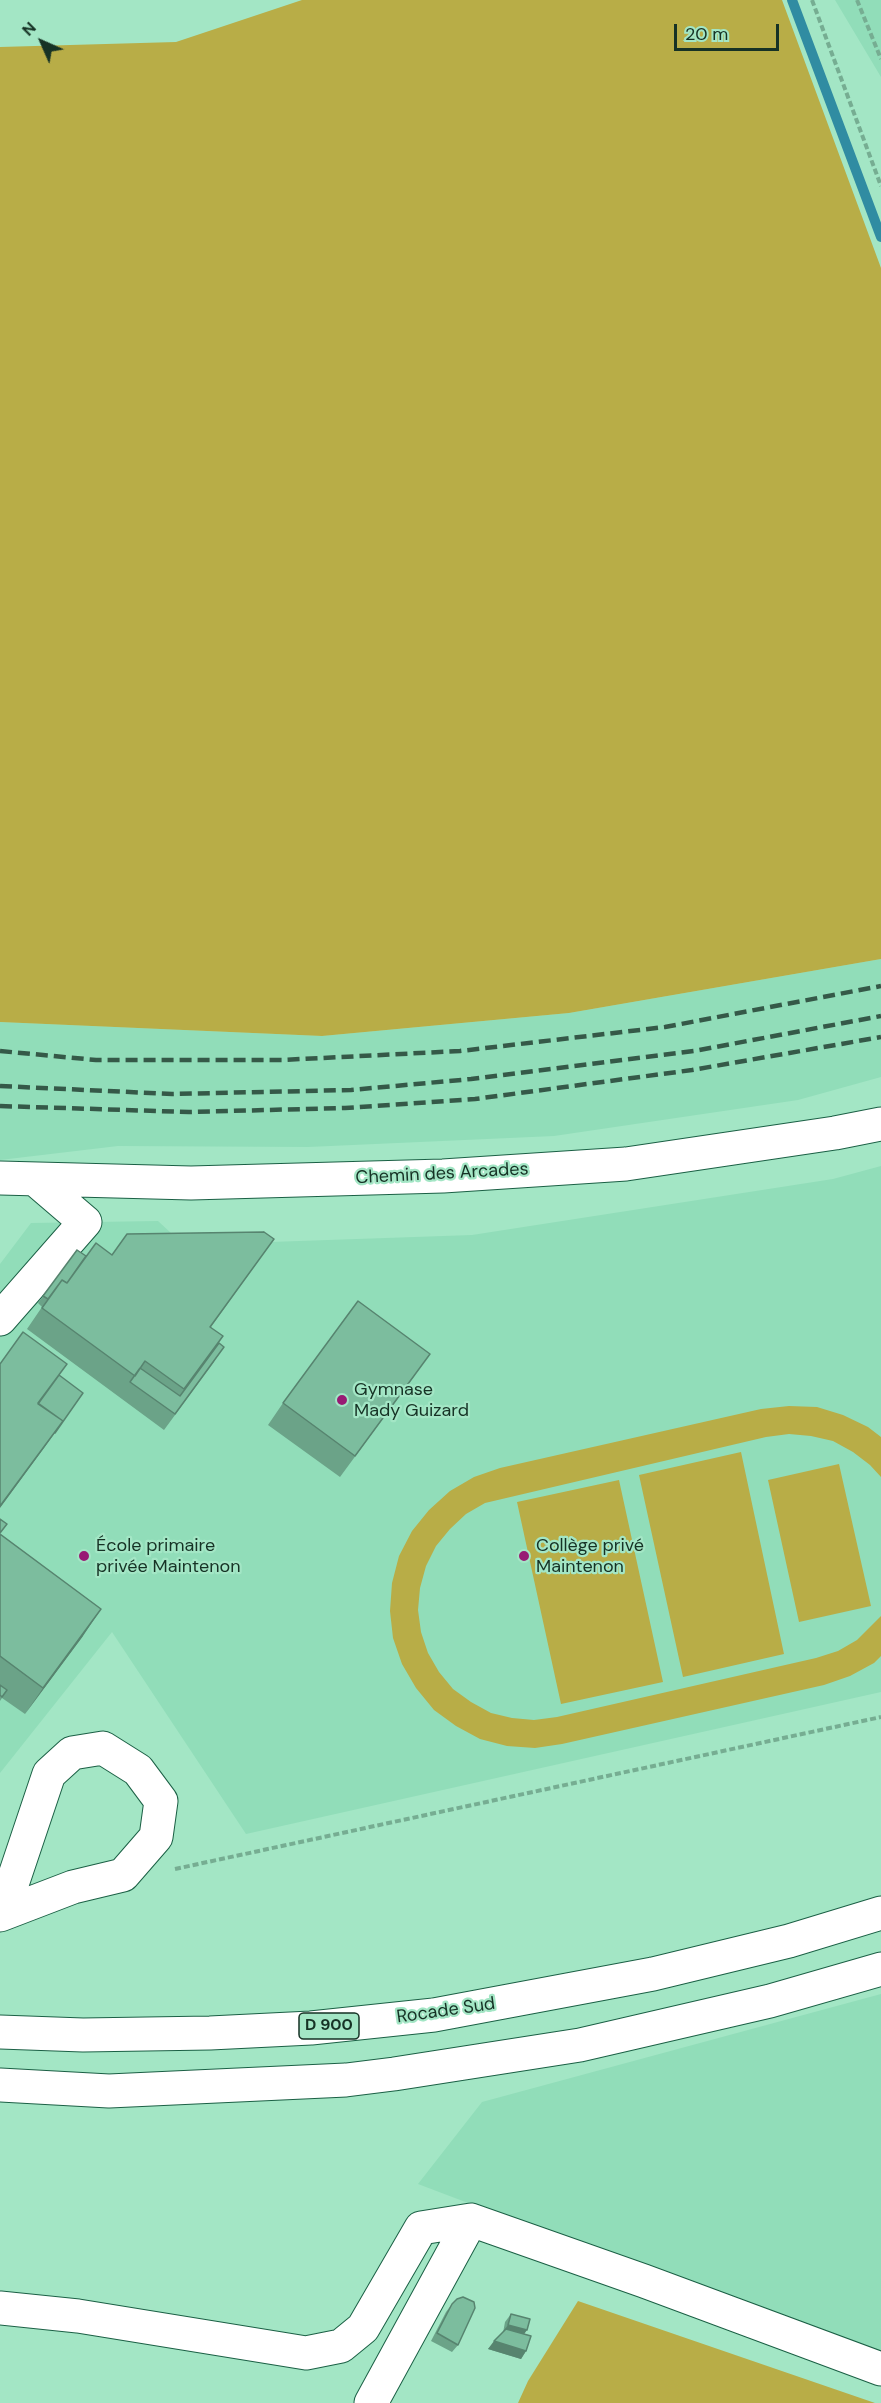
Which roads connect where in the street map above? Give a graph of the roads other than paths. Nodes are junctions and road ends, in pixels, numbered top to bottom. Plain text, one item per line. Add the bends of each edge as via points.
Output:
1 (881, 1124) edge
2 (0, 1178) edge
3 (36, 1180) junction
4 (0, 1319) edge
5 (881, 1913) edge
6 (1, 1914) edge
7 (881, 1969) edge
8 (0, 2032) edge
9 (0, 2085) edge
10 (471, 2220) junction
11 (0, 2308) edge
12 (881, 2369) edge
13 (371, 2403) edge

1 - 3 street, Chemin des Arcades via 626,1164 454,1176 191,1183
2 - 3 street, Chemin des Arcades
3 - 4 street via 85,1222
5 - 8 street, Rocade Sud / D 900 via 789,1941 653,1974 434,2015 310,2028 210,2033
6 - 6 street via 49,1774 72,1753 103,1748 138,1770 161,1801 156,1837 123,1875 73,1887
7 - 9 street via 770,2001 580,2045 394,2074 346,2080 108,2091
10 - 11 street via 421,2228 363,2328 341,2346 306,2353 78,2316
10 - 12 street
10 - 13 street

